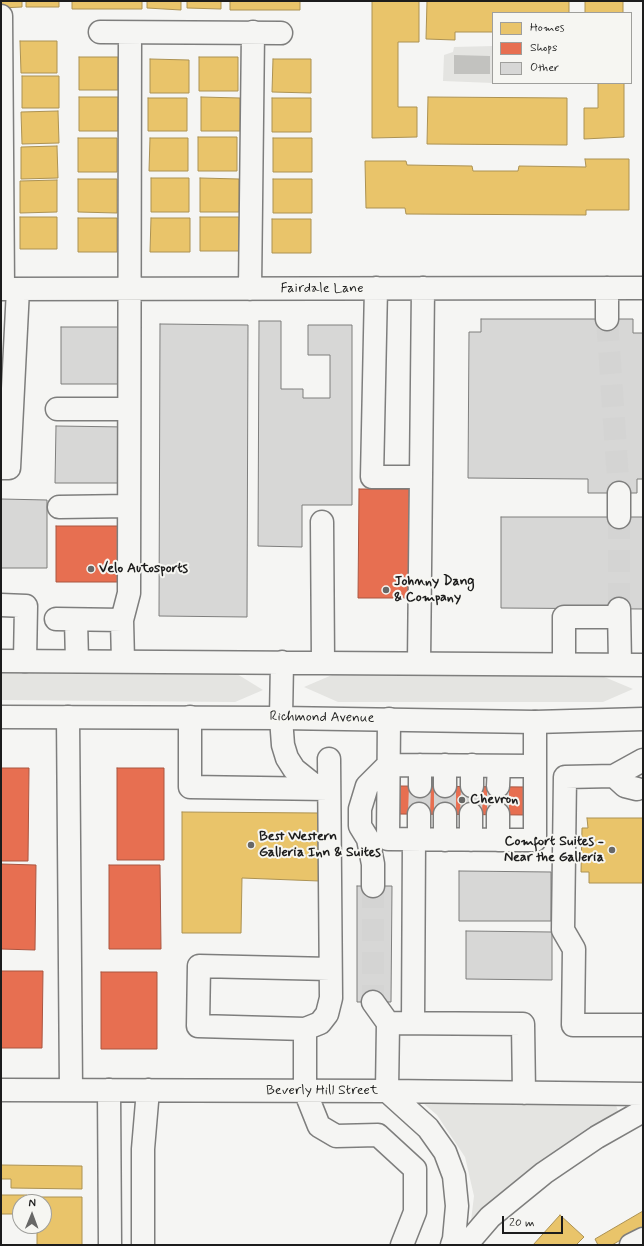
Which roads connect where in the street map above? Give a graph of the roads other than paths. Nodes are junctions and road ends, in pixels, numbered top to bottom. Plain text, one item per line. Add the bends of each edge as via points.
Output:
1 (1, 16) edge
2 (100, 32) dead end
3 (253, 32) junction
4 (281, 32) dead end
5 (130, 33) junction
6 (376, 288) junction
7 (423, 288) junction
8 (607, 288) junction
9 (643, 288) edge
10 (7, 289) edge
11 (130, 289) junction
12 (250, 289) junction
13 (607, 319) tunnel mouth
14 (8, 351) edge
15 (6, 408) edge
16 (57, 409) dead end
17 (129, 409) junction
18 (1, 468) edge
19 (421, 477) junction
20 (619, 493) tunnel mouth
21 (129, 506) junction
22 (59, 507) dead end
23 (618, 517) tunnel mouth
24 (322, 522) dead end
25 (1, 606) edge
26 (122, 620) junction
27 (1, 661) edge
28 (25, 661) junction
29 (77, 661) junction
30 (123, 661) junction
31 (282, 662) junction
32 (323, 662) junction
33 (419, 663) junction
34 (564, 663) junction
35 (620, 664) junction
36 (643, 665) edge
37 (1, 717) edge
38 (68, 717) junction
39 (190, 717) junction
40 (281, 718) junction
41 (389, 719) junction
42 (643, 719) edge
43 (535, 722) junction
44 (329, 759) dead end
45 (643, 760) edge
46 (388, 765) junction
47 (535, 766) junction
48 (614, 776) junction
49 (323, 789) junction
50 (637, 790) dead end
51 (419, 814) tunnel mouth
52 (445, 814) tunnel mouth
53 (471, 814) tunnel mouth
54 (498, 814) tunnel mouth
55 (417, 839) junction
56 (445, 840) junction
57 (471, 840) junction
58 (498, 840) junction
59 (373, 886) tunnel mouth
60 (330, 969) junction
61 (373, 1002) tunnel mouth
62 (388, 1023) junction
63 (413, 1023) junction
64 (643, 1025) edge
65 (305, 1029) junction
66 (1, 1090) edge
67 (71, 1090) junction
68 (109, 1090) junction
69 (148, 1090) junction
70 (305, 1090) junction
71 (387, 1091) junction
72 (524, 1093) junction
73 (643, 1094) edge
74 (643, 1111) edge
75 (643, 1239) edge
76 (110, 1245) edge
77 (143, 1245) edge
78 (402, 1245) edge
79 (452, 1245) edge
80 (466, 1245) edge
81 (631, 1245) edge

1 - 10 street
2 - 5 street
3 - 4 street
3 - 5 street
3 - 12 street
5 - 11 street
6 - 7 street, Fairdale Lane
6 - 12 street, Fairdale Lane
6 - 19 street via 372,477
7 - 8 street, Fairdale Lane
7 - 19 street
8 - 9 street, Fairdale Lane
8 - 13 street
10 - 11 street, Fairdale Lane
10 - 14 street
11 - 12 street, Fairdale Lane
11 - 17 street
14 - 15 street
15 - 18 street via 8,468
16 - 17 street
17 - 21 street
19 - 33 street
20 - 23 street
21 - 22 street
21 - 26 street via 129,593
24 - 32 street
25 - 28 street via 26,606
26 - 29 street via 66,620
26 - 30 street
27 - 28 street
28 - 29 street
29 - 30 street
30 - 31 street
31 - 32 street
31 - 40 street
32 - 33 street
33 - 34 street
34 - 35 street
34 - 35 street via 564,617 619,613
35 - 36 street
37 - 38 street, Richmond Avenue
38 - 39 street, Richmond Avenue
38 - 67 street
39 - 40 street, Richmond Avenue
39 - 49 street via 190,787
40 - 41 street, Richmond Avenue
40 - 49 street via 283,745 287,758 294,769
41 - 43 street, Richmond Avenue
41 - 46 street
42 - 43 street, Richmond Avenue
43 - 47 street
44 - 49 street
45 - 48 street
46 - 47 street via 420,775 445,776 498,776
46 - 55 street via 388,839
46 - 59 street via 367,786 374,807 373,828 368,839 373,864
47 - 58 street via 535,840
48 - 50 street via 625,786
48 - 64 street via 565,777 563,930 574,949 573,1025
49 - 60 street
51 - 55 street
52 - 56 street
53 - 57 street
54 - 58 street
55 - 56 street
55 - 63 street
56 - 57 street
57 - 58 street
60 - 65 street via 331,998 327,1014 320,1023
60 - 65 street via 199,966 198,1026
61 - 62 street
62 - 63 street
62 - 71 street
63 - 72 street via 523,1024
65 - 70 street
66 - 67 street, Beverly Hill Street
67 - 68 street, Beverly Hill Street
68 - 69 street, Beverly Hill Street
68 - 76 street
69 - 70 street, Beverly Hill Street
69 - 77 street via 143,1149
70 - 71 street, Beverly Hill Street
70 - 78 street via 319,1126 336,1136 378,1135 415,1169 415,1212
71 - 72 street, Beverly Hill Street
71 - 79 street via 428,1128 445,1152 454,1176 457,1206
72 - 73 street, Beverly Hill Street
74 - 80 street via 596,1137 544,1173 490,1217
75 - 81 street

